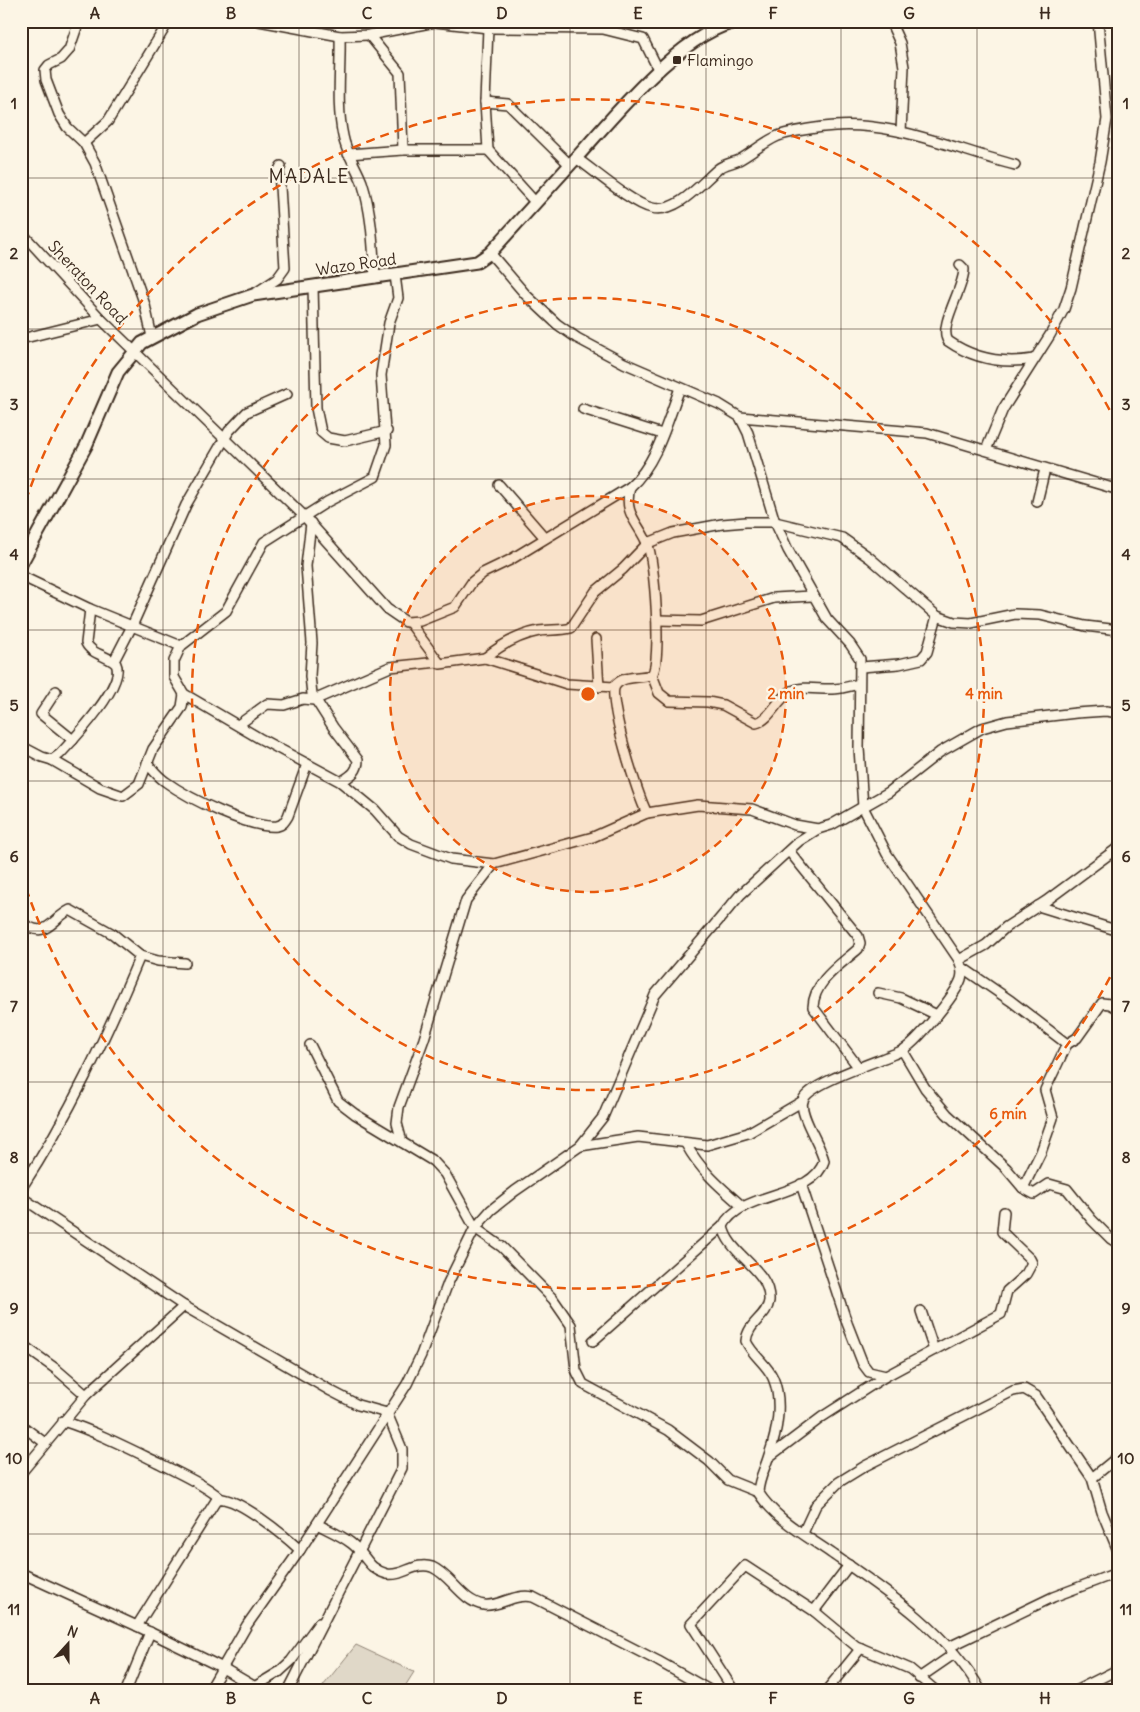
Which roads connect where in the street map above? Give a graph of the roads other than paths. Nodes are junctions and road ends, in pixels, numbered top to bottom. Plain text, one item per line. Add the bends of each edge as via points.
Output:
1 (169, 21) edge
2 (259, 21) edge
3 (435, 21) edge
4 (740, 21) edge
5 (890, 21) edge
6 (1098, 21) edge
7 (77, 22) edge
8 (488, 28) junction
9 (369, 35) junction
10 (340, 36) junction
11 (659, 71) junction
12 (485, 102) junction
13 (901, 132) junction
14 (84, 143) junction
15 (403, 150) junction
16 (488, 150) junction
17 (348, 154) junction
18 (573, 161) junction
19 (1015, 165) dead end
20 (281, 166) dead end
21 (536, 203) junction
22 (21, 232) edge
23 (490, 253) junction
24 (960, 265) dead end
25 (395, 274) junction
26 (375, 278) junction
27 (313, 286) junction
28 (253, 294) junction
29 (101, 320) junction
30 (152, 337) junction
31 (21, 339) edge
32 (134, 351) junction
33 (1034, 359) junction
34 (680, 388) junction
35 (287, 394) dead end
36 (584, 409) dead end
37 (740, 417) junction
38 (387, 431) junction
39 (662, 434) junction
40 (224, 439) junction
41 (986, 450) junction
42 (1045, 469) junction
43 (499, 486) dead end
44 (630, 487) junction
45 (1119, 490) edge
46 (1037, 502) dead end
47 (308, 520) junction
48 (775, 522) junction
49 (546, 538) junction
50 (648, 544) junction
51 (21, 564) edge
52 (21, 576) edge
53 (812, 596) junction
54 (90, 608) junction
55 (937, 616) junction
56 (657, 620) junction
57 (410, 623) junction
58 (132, 626) junction
59 (1119, 630) edge
60 (596, 640) dead end
61 (181, 646) junction
62 (485, 658) junction
63 (114, 661) junction
64 (438, 662) junction
65 (861, 666) junction
66 (652, 676) junction
67 (859, 684) junction
68 (600, 686) junction
69 (614, 687) junction
70 (56, 691) dead end
71 (184, 694) junction
72 (313, 697) junction
73 (197, 702) junction
74 (182, 707) junction
75 (1119, 713) edge
76 (238, 725) junction
77 (73, 740) junction
78 (21, 746) edge
79 (52, 760) junction
80 (147, 762) junction
81 (307, 764) junction
82 (341, 782) junction
83 (863, 807) junction
84 (647, 813) junction
85 (818, 829) junction
86 (1118, 848) edge
87 (789, 851) junction
88 (494, 864) junction
89 (1038, 906) junction
90 (21, 922) edge
91 (1119, 931) edge
92 (140, 956) junction
93 (184, 963) dead end
94 (961, 964) junction
95 (878, 993) dead end
96 (1119, 1010) edge
97 (937, 1014) junction
98 (1067, 1044) junction
99 (310, 1045) dead end
100 (903, 1051) junction
101 (859, 1068) junction
102 (803, 1101) junction
103 (402, 1142) junction
104 (686, 1144) junction
105 (580, 1146) junction
106 (801, 1184) junction
107 (1023, 1188) junction
108 (21, 1189) edge
109 (21, 1197) edge
110 (743, 1207) junction
111 (1004, 1212) dead end
112 (723, 1226) junction
113 (475, 1228) junction
114 (1119, 1244) edge
115 (184, 1306) junction
116 (921, 1311) dead end
117 (593, 1341) dead end
118 (21, 1344) edge
119 (934, 1350) junction
120 (886, 1376) junction
121 (86, 1395) junction
122 (386, 1413) junction
123 (63, 1422) junction
124 (21, 1425) edge
125 (45, 1443) junction
126 (769, 1456) junction
127 (1119, 1456) edge
128 (21, 1473) edge
129 (1092, 1478) junction
130 (758, 1492) junction
131 (220, 1498) junction
132 (317, 1524) junction
133 (803, 1533) junction
134 (300, 1550) junction
135 (361, 1552) junction
136 (1119, 1553) edge
137 (849, 1565) junction
138 (1119, 1572) edge
139 (21, 1573) edge
140 (333, 1605) junction
141 (814, 1611) junction
142 (137, 1626) junction
143 (150, 1632) junction
144 (861, 1648) junction
145 (952, 1650) junction
146 (221, 1667) junction
147 (1119, 1669) edge
148 (919, 1678) junction
149 (259, 1689) edge
150 (126, 1691) edge
151 (209, 1691) edge
152 (288, 1691) edge
153 (711, 1691) edge
154 (734, 1691) edge
155 (826, 1691) edge
156 (936, 1691) edge
157 (980, 1691) edge
158 (1075, 1691) edge

1 - 14 street via 108,121
2 - 10 street
3 - 8 street
3 - 9 street
4 - 11 main road, Wazo Road via 706,34
5 - 13 street via 900,43 904,67
6 - 33 street via 1107,119 1100,162 1072,288 1064,309
7 - 14 street via 69,50 45,70 59,114
8 - 11 street via 604,29 636,36 647,44
8 - 12 street
9 - 10 street
9 - 15 street via 400,73
10 - 17 street via 341,124
11 - 18 main road, Wazo Road
12 - 16 street
12 - 18 street via 508,104
13 - 18 street via 836,125 778,136 720,168 699,188 664,208 653,208 632,198
13 - 19 street
14 - 30 street via 105,186 145,305
15 - 16 street
15 - 17 street
16 - 21 street
17 - 26 street via 358,172 367,201
18 - 21 main road, Wazo Road
20 - 28 street via 285,268 277,279
21 - 23 main road, Wazo Road
22 - 29 street, Sheraton Road
23 - 25 main road, Wazo Road via 477,262
23 - 34 street via 557,324 598,350
24 - 33 street via 964,269 963,280 948,317 948,341 990,360 1017,362
25 - 26 main road, Wazo Road
25 - 38 street via 398,298 389,323 381,375
26 - 27 main road, Wazo Road
27 - 28 main road, Wazo Road
27 - 38 street via 316,408 321,432 328,438 345,441
28 - 30 main road, Wazo Road via 197,314
29 - 31 street
29 - 32 street, Sheraton Road
30 - 32 main road, Wazo Road
32 - 40 street, Sheraton Road
32 - 51 main road, Wazo Road via 118,372 86,446
33 - 41 street via 1002,409
34 - 37 street via 719,404
34 - 39 street
35 - 40 street via 247,412
36 - 39 street
37 - 41 street via 927,433
37 - 48 street via 748,433
38 - 47 street via 384,456 375,477 326,502
39 - 44 street via 642,476
40 - 47 street, Sheraton Road
40 - 58 street via 186,505
41 - 42 street
42 - 45 street
42 - 46 street
43 - 49 street
44 - 49 street
44 - 50 street via 631,516
47 - 57 street, Sheraton Road via 387,609 396,618
47 - 61 street via 264,542 226,611
47 - 72 street via 306,566
48 - 50 street via 722,524 673,533
48 - 53 street
48 - 55 street via 842,538
49 - 57 street via 472,582 455,607
50 - 56 street
50 - 62 street via 595,592 571,628 525,635 502,644
52 - 54 street
53 - 56 street via 774,598 700,621
53 - 65 street via 833,627 857,652
54 - 58 street
54 - 63 street via 87,646
55 - 59 street via 971,623 1015,614
55 - 65 street via 927,652 921,659
56 - 66 street via 656,668
57 - 64 street
58 - 61 street
58 - 63 street
60 - 68 street
61 - 71 street via 174,660 174,677
62 - 64 street via 445,665
62 - 68 street via 546,679
63 - 77 street via 118,670 109,694
64 - 72 street via 390,667
65 - 67 street
66 - 67 street via 659,693 669,701 723,705 756,723 764,719 780,698 792,691 808,688 834,690
66 - 69 street via 628,679
67 - 83 street
68 - 69 street
69 - 84 street via 616,717 640,800
70 - 77 street via 41,714
71 - 73 street
71 - 74 street
72 - 76 street via 284,705 267,704
72 - 82 street via 358,760 354,773
73 - 74 street
73 - 76 street
74 - 80 street
75 - 83 street via 1076,713 1007,721 982,728 946,748 889,792
76 - 81 street
77 - 79 street
78 - 79 street
79 - 80 street via 120,796 137,787
80 - 81 street via 161,778 186,795 219,811 278,826 288,816
81 - 82 street
82 - 88 street via 375,810 398,836 411,844 452,859
83 - 85 street
83 - 94 street via 887,854
84 - 85 street via 698,805 723,805
84 - 88 street via 593,837
85 - 87 street
86 - 89 street
87 - 101 street via 858,936 858,949 821,983 813,998 813,1007
87 - 105 street via 740,895 655,995 603,1117
88 - 103 street via 466,900 461,912 448,964 400,1108 398,1123
89 - 91 street
89 - 94 street
90 - 92 street via 38,930 48,928 66,912 74,912 113,934
92 - 93 street
92 - 108 street via 55,1138
94 - 97 street via 956,990
94 - 98 street
95 - 97 street via 902,998
96 - 98 street via 1102,1003 1077,1038
97 - 100 street
98 - 107 street via 1044,1090 1053,1118 1048,1138
99 - 103 street via 338,1101
100 - 101 street
100 - 107 street via 925,1088 947,1114
101 - 102 street via 822,1085
102 - 104 street via 748,1133 707,1144
102 - 106 street via 804,1113 824,1161 817,1174
103 - 113 street via 433,1161 445,1174
104 - 105 street via 638,1137
104 - 110 street via 708,1177
105 - 113 street via 515,1191
106 - 110 street
106 - 120 street via 846,1323 863,1364 867,1371
107 - 114 street via 1034,1194 1050,1184 1068,1189 1079,1206 1111,1240
109 - 115 street
110 - 112 street
111 - 119 street via 1002,1232 1031,1260 1030,1271 1007,1291 1002,1314
112 - 117 street
112 - 126 street via 728,1239 765,1283 769,1295 768,1304 747,1331 746,1341 773,1378 777,1394 775,1432
113 - 122 street via 448,1283 413,1372
113 - 130 street via 516,1261 564,1314 571,1325 576,1370 583,1384 668,1430 728,1480
115 - 121 street
115 - 122 street via 358,1406
116 - 119 street
118 - 121 street
119 - 120 street
120 - 126 street
121 - 123 street
122 - 132 street
122 - 135 street via 402,1449 402,1468
123 - 125 street
123 - 131 street via 84,1428 144,1456 201,1484
124 - 125 street
125 - 128 street
126 - 130 street via 759,1479
127 - 129 street
129 - 133 street via 1036,1396 1029,1390 1019,1389 839,1482 816,1505
129 - 136 street
130 - 133 street via 777,1515
131 - 134 street via 266,1521
131 - 142 street via 214,1502
132 - 134 street
132 - 135 street
133 - 137 street
134 - 146 street
135 - 140 street
135 - 153 street via 374,1570 391,1574 416,1566 433,1568 478,1604 489,1606 517,1596 540,1599
137 - 141 street
137 - 145 street via 893,1597
138 - 145 street via 1053,1597
139 - 142 street
140 - 149 street via 291,1661
140 - 152 street
141 - 144 street
141 - 154 street via 745,1566 691,1624
142 - 143 street
143 - 146 street
143 - 150 street
144 - 148 street via 899,1663
144 - 155 street
145 - 148 street
145 - 157 street
146 - 149 street
146 - 151 street
147 - 158 street
148 - 156 street

